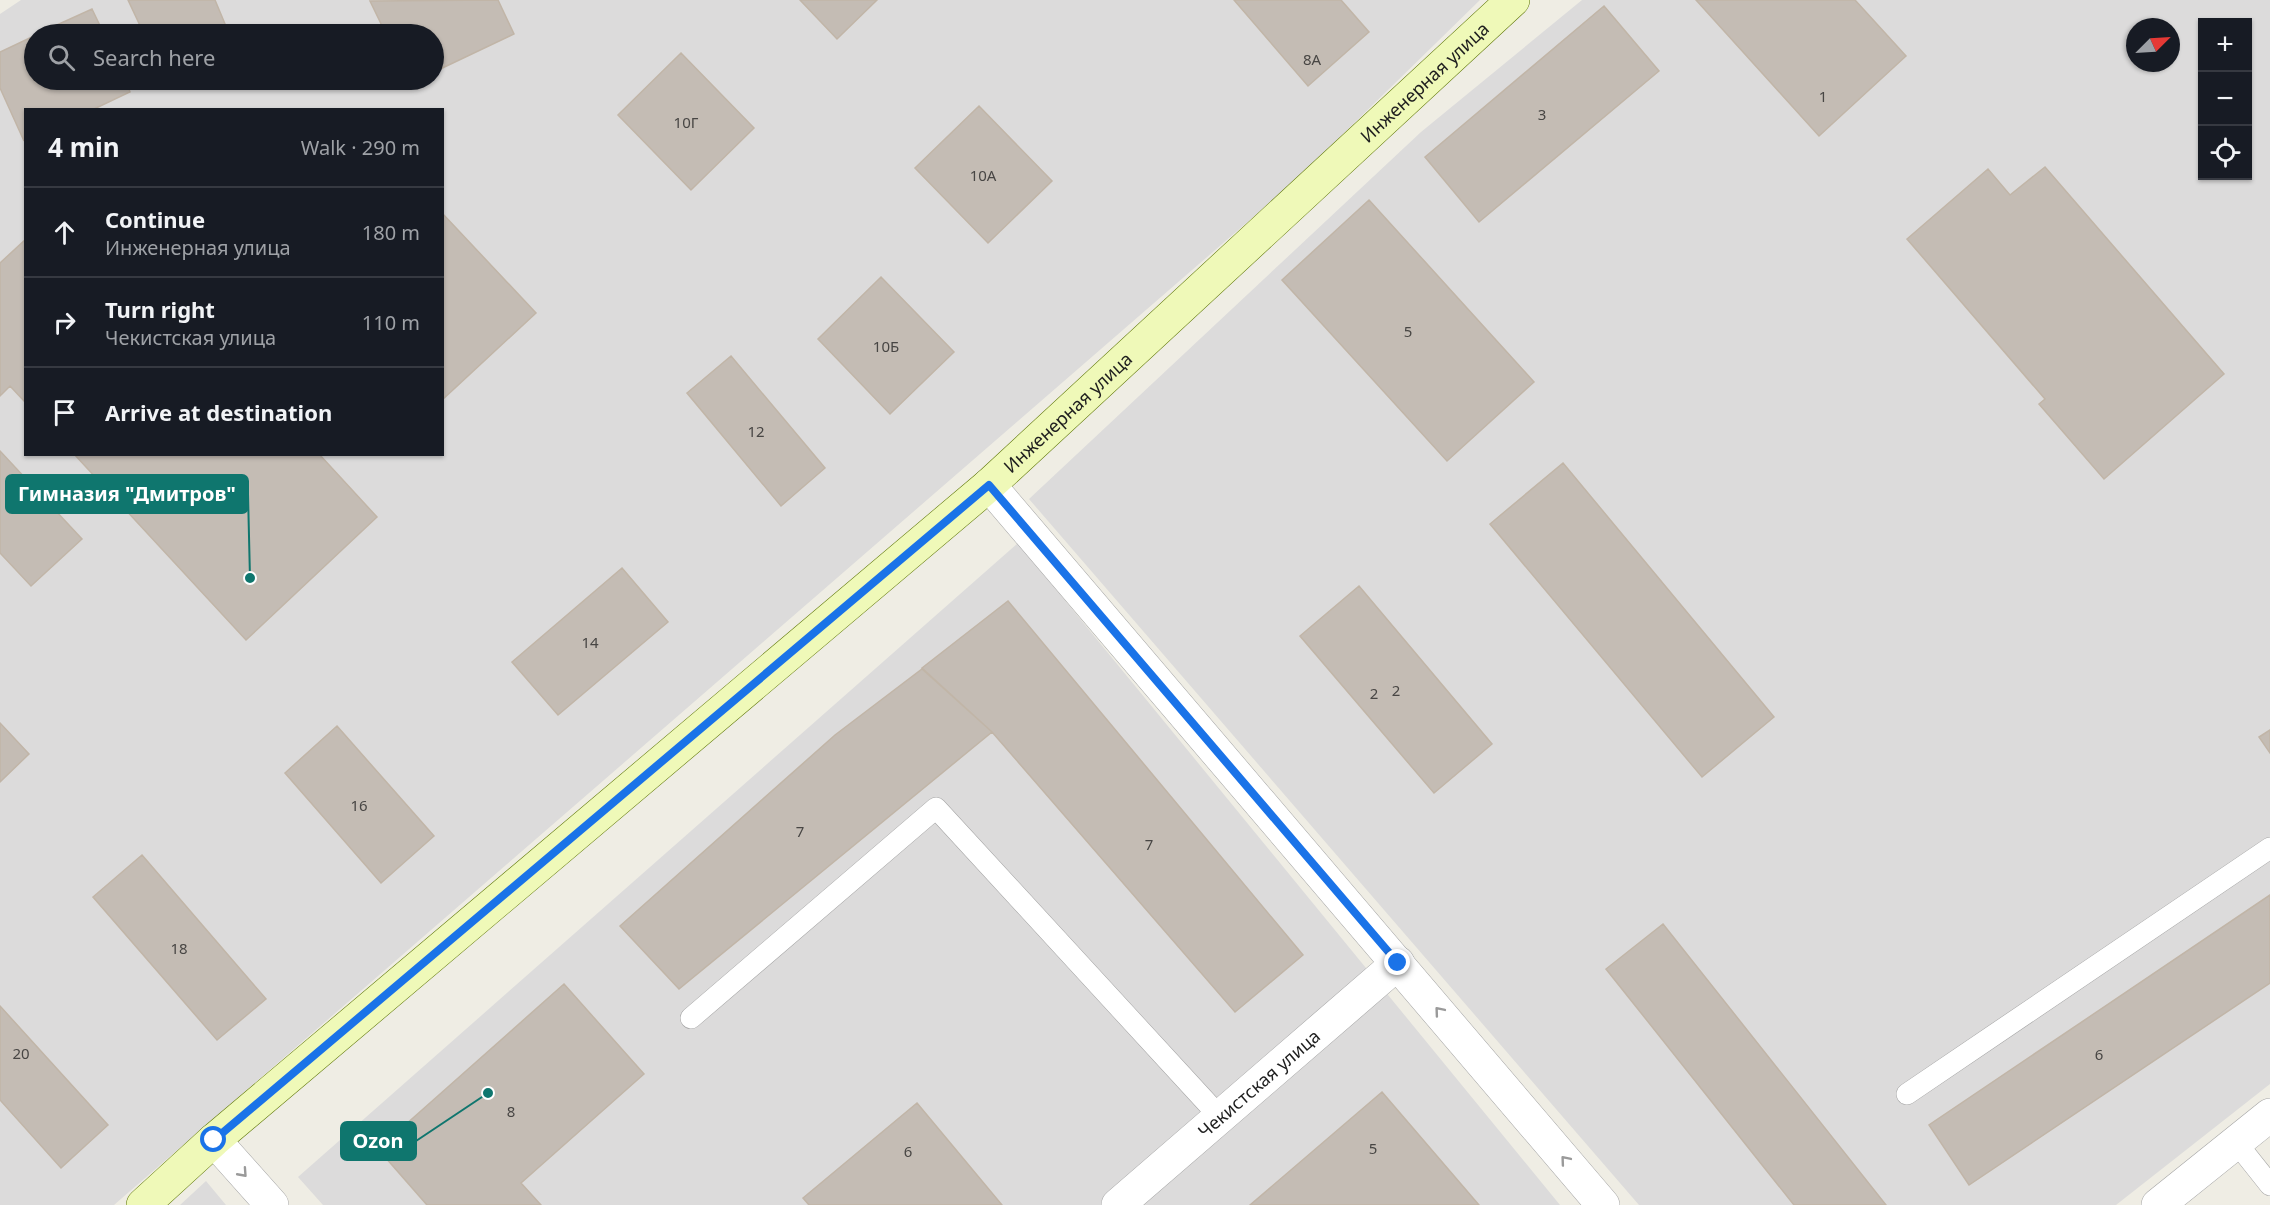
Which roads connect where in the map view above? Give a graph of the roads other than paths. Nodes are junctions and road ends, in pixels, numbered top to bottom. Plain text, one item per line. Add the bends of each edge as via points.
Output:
1 (1513, 0) edge
2 (989, 485) junction
3 (2270, 848) edge
4 (1398, 963) junction
5 (691, 1018) dead end
6 (1907, 1094) dead end
7 (2270, 1115) edge
8 (1220, 1117) junction
9 (214, 1140) junction
10 (2235, 1141) junction
11 (2270, 1185) edge
12 (143, 1205) edge
13 (272, 1205) edge
14 (1118, 1205) edge
15 (1603, 1205) edge
16 (2158, 1205) edge

1 - 2 street, Инженерная улица
2 - 4 street
2 - 9 street, Инженерная улица
3 - 6 lane
4 - 8 street, Чекистская улица
15 -> 4 street
5 - 8 lane via 936,808
7 - 10 street
8 - 14 street, Чекистская улица
9 - 12 street, Инженерная улица
9 -> 13 street
10 - 11 lane
10 - 16 street

